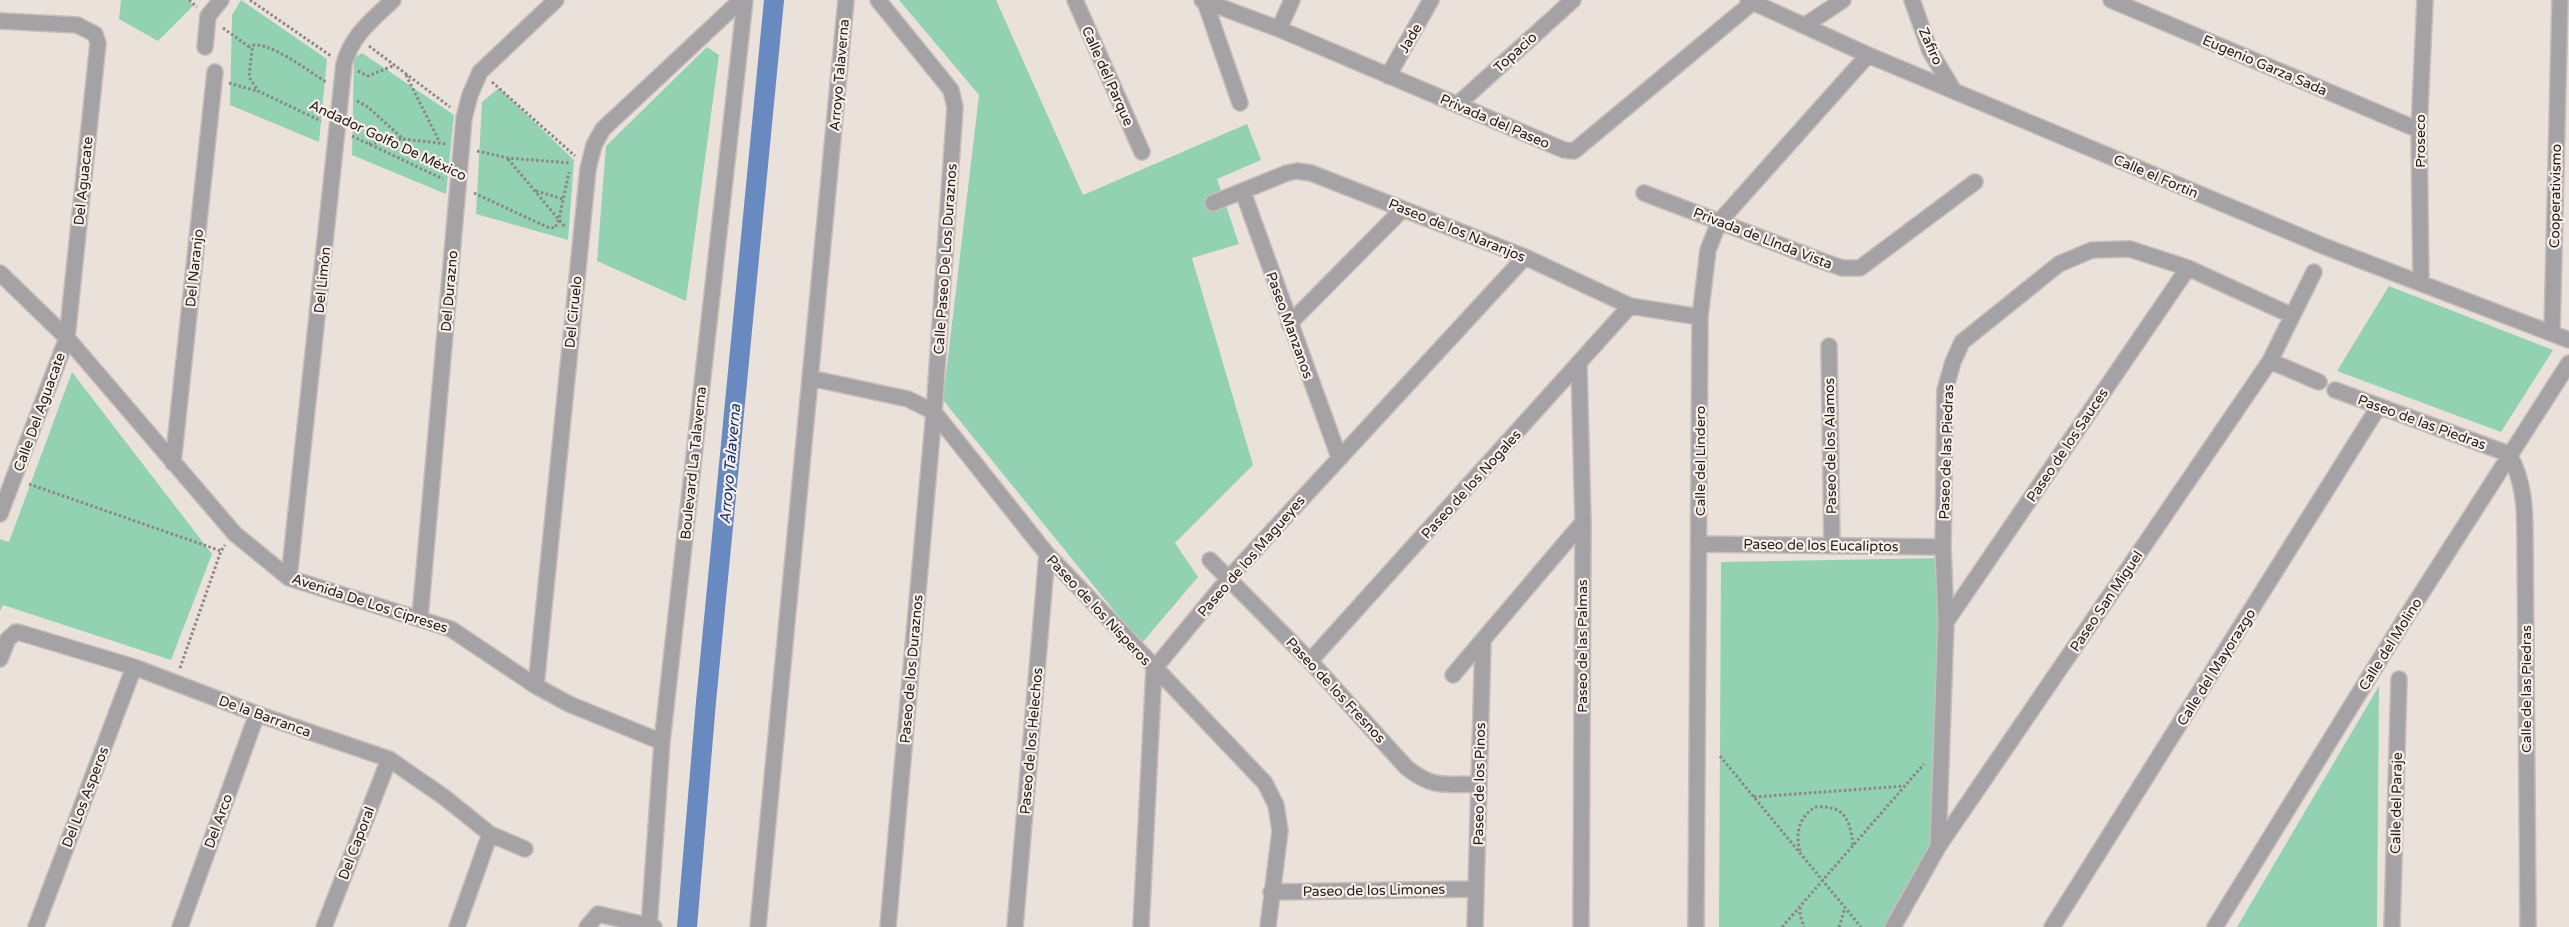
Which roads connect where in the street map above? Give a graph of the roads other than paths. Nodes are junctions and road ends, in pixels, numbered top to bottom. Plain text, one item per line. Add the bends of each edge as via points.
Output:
1 (221, 0) edge
2 (393, 0) edge
3 (556, 0) edge
4 (741, 0) edge
5 (745, 0) edge
6 (846, 0) edge
7 (878, 0) edge
8 (1075, 0) edge
9 (1292, 0) edge
10 (1431, 0) edge
11 (1573, 0) edge
12 (1843, 0) edge
13 (1912, 0) edge
14 (2111, 0) edge
15 (2425, 0) edge
16 (2560, 0) edge
17 (1203, 1) edge
18 (1751, 1) edge
19 (0, 20) edge
20 (1804, 26) junction
21 (1279, 30) junction
22 (205, 46) dead end
23 (1868, 55) junction
24 (214, 75) road end
25 (1388, 76) junction
26 (1954, 91) junction
27 (1240, 103) dead end
28 (1458, 104) junction
29 (2419, 130) junction
30 (1142, 152) dead end
31 (1975, 182) dead end
32 (1243, 192) junction
33 (1644, 193) dead end
34 (1214, 203) dead end
35 (1403, 209) junction
36 (1719, 222) junction
37 (1525, 257) junction
38 (2188, 268) junction
39 (2314, 272) dead end
40 (0, 274) edge
41 (2421, 282) junction
42 (1630, 306) junction
43 (2291, 315) junction
44 (1700, 317) junction
45 (1289, 324) junction
46 (2552, 333) junction
47 (67, 338) junction
48 (2569, 340) edge
49 (1829, 346) dead end
50 (2270, 361) junction
51 (2569, 363) edge
52 (1579, 365) junction
53 (810, 378) junction
54 (2319, 382) dead end
55 (2335, 390) dead end
56 (2379, 406) junction
57 (934, 412) junction
58 (2509, 454) junction
59 (1339, 457) junction
60 (173, 463) junction
61 (0, 514) edge
62 (1583, 522) junction
63 (1700, 544) junction
64 (1832, 546) junction
65 (1943, 546) junction
66 (1047, 554) junction
67 (1210, 560) dead end
68 (289, 578) junction
69 (1229, 578) junction
70 (420, 617) junction
71 (1946, 622) junction
72 (1483, 641) junction
73 (0, 659) edge
74 (1310, 661) junction
75 (134, 667) junction
76 (1154, 669) junction
77 (1453, 674) dead end
78 (2399, 679) dead end
79 (536, 686) junction
80 (257, 714) junction
81 (662, 742) junction
82 (388, 759) junction
83 (1478, 784) junction
84 (490, 834) junction
85 (1938, 847) junction
86 (524, 849) dead end
87 (1476, 889) junction
88 (1271, 892) junction
89 (36, 927) edge
90 (180, 927) edge
91 (324, 927) edge
92 (457, 927) edge
93 (587, 927) edge
94 (651, 927) edge
95 (758, 927) edge
96 (888, 927) edge
97 (1015, 927) edge
98 (1141, 927) edge
99 (1268, 927) edge
100 (1476, 927) edge
101 (1580, 927) edge
102 (1696, 927) edge
103 (1893, 927) edge
104 (2052, 927) edge
105 (2215, 927) edge
106 (2392, 927) edge
107 (2528, 927) edge

1 - 22 street via 208,16
2 - 68 street, Del Limón via 356,36 348,47 344,64
3 - 70 street, Del Durazno via 480,72 464,118
4 - 79 street, Del Ciruelo via 603,129 594,145 584,205
5 - 81 street, Boulevard La Talaverna
6 - 53 street, Arroyo Talaverna
7 - 57 street, Calle Paseo De Los Duraznos via 951,90 955,107
8 - 30 street, Calle del Parque
9 - 21 street
10 - 25 street, Jade
11 - 28 street, Topacio
12 - 20 street
13 - 26 street, Zafiro via 1930,51
14 - 29 street, Eugenio Garza Sada
15 - 29 street, Proseco
16 - 46 street, Cooperativismo
17 - 21 street, Privada del Paseo
17 - 27 street
18 - 20 street, Calle el Fortín
18 - 28 street, Privada del Paseo via 1574,151 1564,150
19 - 47 street, Del Aguacate via 77,25 95,34 98,44
20 - 23 street, Calle el Fortín
21 - 25 street, Privada del Paseo
23 - 26 street, Calle el Fortín
23 - 36 street, Calle del Lindero
24 - 60 street, Del Naranjo
25 - 28 street, Privada del Paseo
26 - 41 street, Calle el Fortín via 2326,247
29 - 41 street, Proseco
31 - 36 street, Privada de LInda Vista via 1860,268 1842,268
32 - 34 street, Paseo de los Naranjos
32 - 35 street, Paseo de los Naranjos via 1297,171 1311,173
32 - 45 street, Paseo Manzanos
33 - 36 street, Privada de LInda Vista
35 - 37 street, Paseo de los Naranjos
35 - 45 street
36 - 44 street, Calle del Lindero via 1708,250
37 - 42 street, Paseo de los Naranjos
37 - 59 street, Paseo de los Magueyes
38 - 43 street, Paseo de las Piedras
38 - 65 street, Paseo de las Piedras via 2130,249 2092,250 2059,264 1962,342 1945,390
38 - 71 street, Paseo de los Sauces
39 - 43 street, Paseo San Miguel
40 - 47 street, Avenida De Los Cipreses
41 - 46 street, Calle el Fortín
42 - 44 street, Paseo de los Naranjos
42 - 52 street, Paseo de los Nogales
43 - 50 street, Paseo San Miguel
44 - 63 street, Calle del Lindero
45 - 59 street, Paseo Manzanos
46 - 48 street, Calle el Fortín
47 - 60 street, Avenida De Los Cipreses
47 - 61 street, Calle Del Aguacate
49 - 64 street, Paseo de los Alamos
50 - 54 street
50 - 85 street, Paseo San Miguel
51 - 58 street, Calle del Molino
52 - 62 street, Paseo de las Palmas
52 - 74 street, Paseo de los Nogales
53 - 57 street, Paseo de los Nísperos via 908,400
53 - 95 street, Arroyo Talaverna
55 - 56 street, Paseo de las Piedras
56 - 58 street, Paseo de las Piedras
56 - 104 street, Calle del Mayorazgo
57 - 66 street, Paseo de los Nísperos
57 - 96 street, Paseo de los Duraznos
58 - 105 street, Calle del Molino
58 - 107 street, Calle de las Piedras via 2520,473 2525,506
59 - 69 street, Paseo de los Magueyes
60 - 68 street, Avenida De Los Cipreses via 235,534
62 - 72 street
62 - 101 street, Paseo de las Palmas
63 - 64 street, Paseo de los Eucaliptos
63 - 102 street, Calle del Lindero
64 - 65 street, Paseo de los Eucaliptos
65 - 71 street, Paseo de las Piedras
66 - 76 street, Paseo de los Nísperos
66 - 97 street, Paseo de los Helechos
67 - 69 street, Paseo de los Fresnos
68 - 70 street, Avenida De Los Cipreses via 367,604
69 - 74 street, Paseo de los Fresnos
69 - 76 street, Paseo de los Magueyes
70 - 79 street, Avenida De Los Cipreses via 452,629
71 - 85 street, Paseo de las Piedras
72 - 77 street
72 - 83 street, Paseo de los Pinos
73 - 75 street, De la Barranca via 8,639 21,632
74 - 83 street, Paseo de los Fresnos via 1421,780 1433,784
75 - 80 street, De la Barranca
75 - 89 street, Del Los Asperos
76 - 88 street, Paseo de los Nísperos via 1264,783 1276,805 1280,831
76 - 98 street
78 - 106 street, Calle del Paraje
79 - 81 street, Avenida De Los Cipreses via 577,708
80 - 82 street, De la Barranca
80 - 90 street, Del Arco
81 - 94 street, Boulevard La Talaverna
82 - 84 street, De la Barranca via 444,797
82 - 91 street, Del Caporal
83 - 87 street, Paseo de los Pinos
84 - 86 street, De la Barranca
84 - 92 street
85 - 103 street, Paseo San Miguel
87 - 88 street, Paseo de los Limones
87 - 100 street, Paseo de los Pinos
88 - 99 street, Paseo de los Nísperos
93 - 94 street via 598,914

